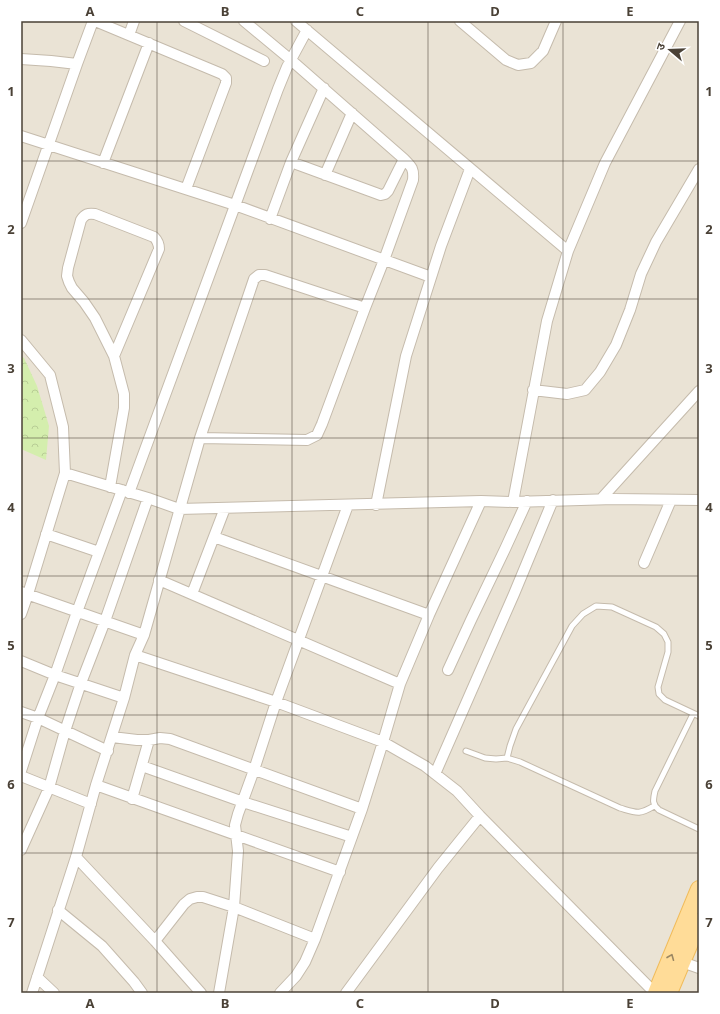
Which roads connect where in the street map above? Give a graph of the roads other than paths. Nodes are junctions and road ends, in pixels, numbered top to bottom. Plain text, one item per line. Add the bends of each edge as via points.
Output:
1 (94, 21) edge
2 (134, 21) edge
3 (184, 21) edge
4 (244, 21) edge
5 (296, 21) edge
6 (460, 21) edge
7 (556, 21) edge
8 (680, 21) edge
9 (307, 30) junction
10 (129, 35) junction
11 (149, 43) junction
12 (21, 59) edge
13 (291, 60) junction
14 (264, 61) dead end
15 (76, 64) junction
16 (324, 88) junction
17 (352, 113) junction
18 (21, 136) edge
19 (48, 145) junction
20 (404, 159) junction
21 (292, 162) junction
22 (104, 163) junction
23 (470, 169) junction
24 (699, 169) edge
25 (325, 175) junction
26 (186, 189) junction
27 (234, 205) junction
28 (270, 219) junction
29 (21, 223) edge
30 (568, 251) junction
31 (384, 260) junction
32 (431, 277) junction
33 (365, 308) junction
34 (21, 340) edge
35 (114, 356) junction
36 (533, 390) junction
37 (699, 391) edge
38 (200, 438) junction
39 (65, 473) junction
40 (110, 487) junction
41 (126, 492) junction
42 (148, 498) junction
43 (601, 499) junction
44 (553, 500) junction
45 (671, 500) junction
46 (699, 500) edge
47 (481, 501) junction
48 (527, 501) junction
49 (513, 502) junction
50 (348, 505) junction
51 (376, 505) junction
52 (225, 508) junction
53 (179, 509) junction
54 (46, 534) junction
55 (214, 537) junction
56 (99, 552) junction
57 (644, 563) dead end
58 (322, 576) junction
59 (160, 580) junction
60 (24, 593) edge
61 (192, 594) junction
62 (77, 612) junction
63 (21, 614) edge
64 (429, 615) junction
65 (105, 621) junction
66 (144, 635) junction
67 (298, 640) junction
68 (135, 655) junction
69 (21, 661) edge
70 (448, 670) dead end
71 (55, 675) junction
72 (81, 683) junction
73 (400, 684) junction
74 (124, 698) junction
75 (276, 702) junction
76 (21, 712) edge
77 (693, 714) junction
78 (699, 716) edge
79 (38, 718) junction
80 (65, 731) junction
81 (112, 737) junction
82 (149, 740) junction
83 (383, 742) junction
84 (108, 751) junction
85 (466, 751) dead end
86 (507, 758) junction
87 (142, 766) junction
88 (254, 770) junction
89 (21, 771) edge
90 (435, 774) junction
91 (21, 776) edge
92 (96, 786) junction
93 (49, 788) junction
94 (132, 799) junction
95 (242, 802) junction
96 (91, 804) junction
97 (654, 806) junction
98 (362, 809) junction
99 (480, 816) junction
100 (699, 829) edge
101 (237, 836) junction
102 (352, 837) junction
103 (21, 850) edge
104 (76, 857) junction
105 (340, 872) junction
106 (699, 889) edge
107 (234, 907) junction
108 (58, 910) junction
109 (696, 918) edge
110 (315, 939) junction
111 (155, 941) junction
112 (682, 962) junction
113 (699, 968) edge
114 (37, 977) junction
115 (32, 993) edge
116 (54, 993) edge
117 (142, 993) edge
118 (201, 993) edge
119 (220, 993) edge
120 (280, 993) edge
121 (346, 993) edge
122 (656, 993) edge
123 (669, 993) edge

1 - 10 street
1 - 15 street
2 - 10 street
3 - 14 street
4 - 13 street
5 - 9 street
6 - 7 street via 506,60 518,65 531,63 542,51
8 - 30 street via 605,162
9 - 13 street
9 - 23 street
10 - 11 street
11 - 22 street
11 - 26 street via 226,78
12 - 15 street
13 - 16 street
13 - 27 street
15 - 19 street
16 - 17 street
16 - 21 street
17 - 20 street
17 - 25 street
18 - 19 street
19 - 22 street
19 - 29 street
20 - 25 street via 388,191 381,195
20 - 31 street via 414,171 413,180
21 - 25 street
21 - 28 street
22 - 26 street
23 - 30 street
23 - 32 street
24 - 36 street via 656,242 641,274 616,345 600,372 585,390 567,394
26 - 27 street
27 - 28 street
27 - 41 street
28 - 31 street
30 - 36 street via 547,321
31 - 32 street
31 - 33 street
32 - 51 street via 406,356
33 - 38 street via 317,435 307,440
33 - 38 street via 259,275 251,286
34 - 39 street via 50,375 63,427
35 - 35 street via 95,318 72,288 67,276 84,214 95,214 154,237 159,245
35 - 40 street via 124,394 124,408
36 - 49 street
37 - 43 street
38 - 53 street
39 - 40 street
39 - 54 street
40 - 41 street
41 - 42 street
41 - 56 street
42 - 53 street
42 - 65 street
43 - 44 street
43 - 45 street
44 - 48 street
44 - 90 street
45 - 46 street
45 - 57 street
47 - 49 street
47 - 51 street
47 - 64 street
48 - 49 street
48 - 70 street
50 - 51 street
50 - 52 street
50 - 58 street
52 - 53 street
52 - 55 street
53 - 59 street
54 - 56 street
54 - 60 street
55 - 58 street
55 - 61 street
56 - 62 street
58 - 64 street
58 - 67 street
59 - 61 street
59 - 66 street
60 - 62 street
60 - 63 street
61 - 67 street
62 - 65 street
62 - 71 street
64 - 73 street
65 - 66 street
65 - 72 street
66 - 68 street
67 - 73 street
67 - 75 street
68 - 74 street
68 - 75 street
69 - 71 street
71 - 72 street
71 - 79 street
72 - 74 street
72 - 80 street
73 - 83 street
74 - 81 street
75 - 83 street
75 - 88 street
76 - 79 street
77 - 78 lane
77 - 86 lane via 665,700 659,694 658,687 668,652 668,642 664,634 612,607 596,606 583,614 572,626 516,728
77 - 97 lane via 655,791
79 - 80 street
79 - 89 street
80 - 84 street
80 - 93 street
81 - 82 street
81 - 84 street
82 - 87 street
82 - 88 street via 170,739
83 - 90 street
83 - 98 street
84 - 92 street
85 - 86 lane via 485,758
86 - 97 lane via 635,813
87 - 94 street
87 - 95 street
88 - 95 street
88 - 98 street
90 - 99 street via 457,791
91 - 93 street
92 - 94 street
92 - 96 street
93 - 96 street
93 - 103 street
94 - 101 street
95 - 101 street via 235,825
95 - 102 street
96 - 104 street
97 - 100 lane
98 - 102 street
99 - 121 street via 438,868
99 - 122 street
101 - 105 street
101 - 107 street
102 - 105 street
104 - 108 street
104 - 111 street
105 - 110 street
106 - 109 main road
107 - 110 street
107 - 111 street via 203,897 190,899
107 - 119 street
108 - 114 street
108 - 117 street via 102,946
109 - 112 main road
122 -> 109 main road
110 - 120 street via 296,976
111 - 118 street
112 - 113 street
112 - 123 main road
114 - 115 street
114 - 116 street

